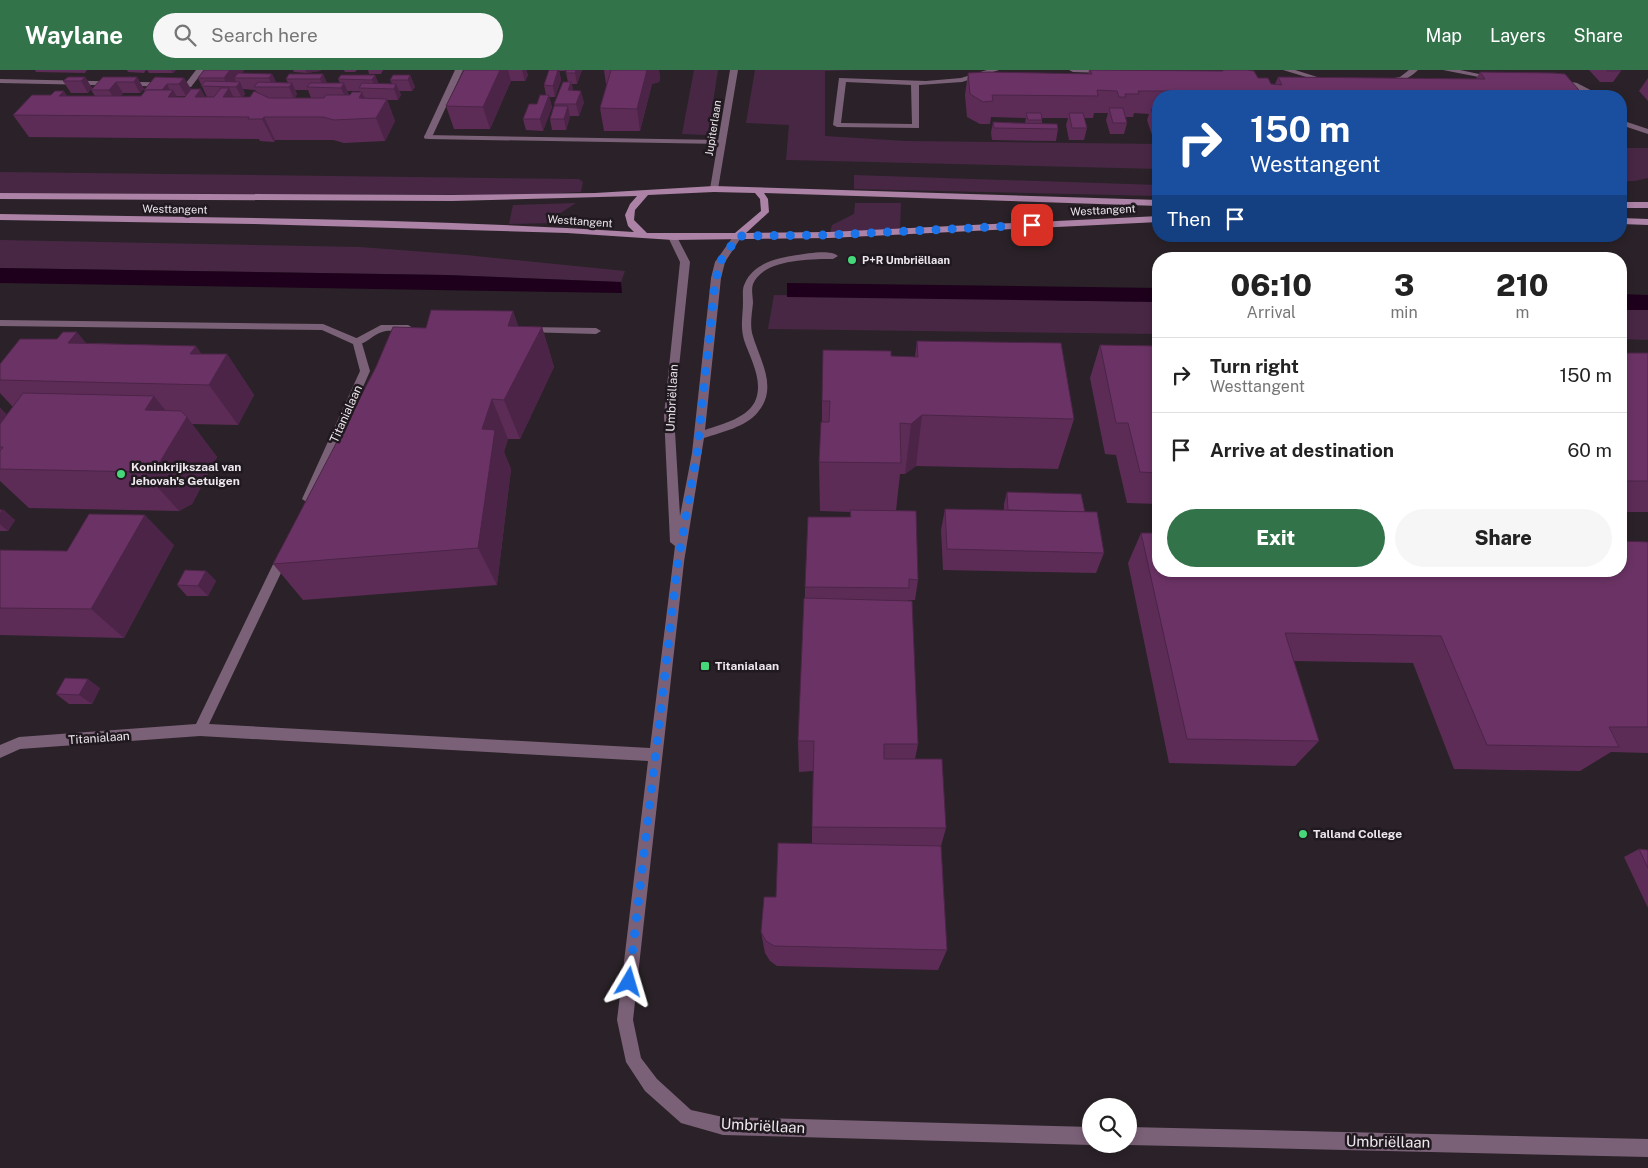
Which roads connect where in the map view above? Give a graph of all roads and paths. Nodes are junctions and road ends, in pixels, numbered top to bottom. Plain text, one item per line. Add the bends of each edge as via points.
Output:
1 (200, 70) edge
2 (459, 70) edge
3 (734, 70) edge
4 (995, 70) edge
5 (1073, 70) edge
6 (1287, 70) edge
7 (1414, 70) edge
8 (1447, 70) edge
9 (1119, 71) edge
10 (1507, 78) edge
11 (1546, 79) edge
12 (1383, 80) edge
13 (0, 81) edge
14 (1333, 81) edge
15 (915, 83) junction
16 (1586, 90) edge
17 (1627, 125) edge
18 (1648, 132) edge
19 (722, 142) junction
20 (714, 189) junction
21 (757, 190) junction
22 (646, 193) junction
23 (0, 196) edge
24 (1152, 203) edge
25 (1627, 205) edge
26 (1648, 205) edge
27 (0, 217) edge
28 (1152, 219) edge
29 (1627, 221) edge
30 (1648, 222) edge
31 (648, 236) junction
32 (738, 236) junction
33 (673, 237) junction
34 (832, 256) dead end
35 (0, 323) edge
36 (420, 328) edge
37 (518, 330) edge
38 (596, 331) dead end
39 (357, 342) junction
40 (698, 436) junction
41 (304, 508) edge
42 (288, 544) edge
43 (678, 562) junction
44 (200, 730) junction
45 (0, 752) edge
46 (656, 755) junction
47 (1082, 1136) edge
48 (1137, 1136) edge
49 (1648, 1148) edge

1 - 13 street via 188,84
2 - 19 street via 428,137
3 - 19 street, Jupiterlaan
4 - 15 street via 962,80
5 - 9 street
6 - 14 street
7 - 12 street via 1402,79
8 - 10 street
11 - 16 street via 1574,84
15 - 15 street via 916,126 838,125 842,80
17 - 18 street
19 - 20 street, Jupiterlaan
20 - 21 main road, Westtangent
20 - 22 main road, Westtangent
21 - 24 main road, Westtangent
21 - 32 main road via 764,199 765,212
22 - 23 main road, Westtangent via 452,198
22 - 31 main road via 633,204 629,219 631,226
25 - 26 main road
27 - 31 main road, Westtangent via 567,230
28 - 32 main road, Westtangent via 829,235
29 - 30 main road
31 - 33 main road, Westtangent
32 - 33 main road, Westtangent
32 - 40 street, Umbriëllaan via 720,262 716,278
33 - 43 street, Umbriëllaan via 685,262 668,415
34 - 40 street via 785,260 754,275 748,284 746,331 763,381 763,395 756,408 746,416
35 - 39 street via 323,327
36 - 39 street via 381,328
37 - 38 street
39 - 41 street, Titanialaan via 365,371
40 - 43 street, Umbriëllaan
42 - 44 street
43 - 46 street, Umbriëllaan
44 - 45 street, Titanialaan via 19,743
44 - 46 street, Titanialaan
46 - 47 street, Umbriëllaan via 624,1020 634,1062 651,1085 687,1117 723,1126
48 - 49 street, Umbriëllaan

